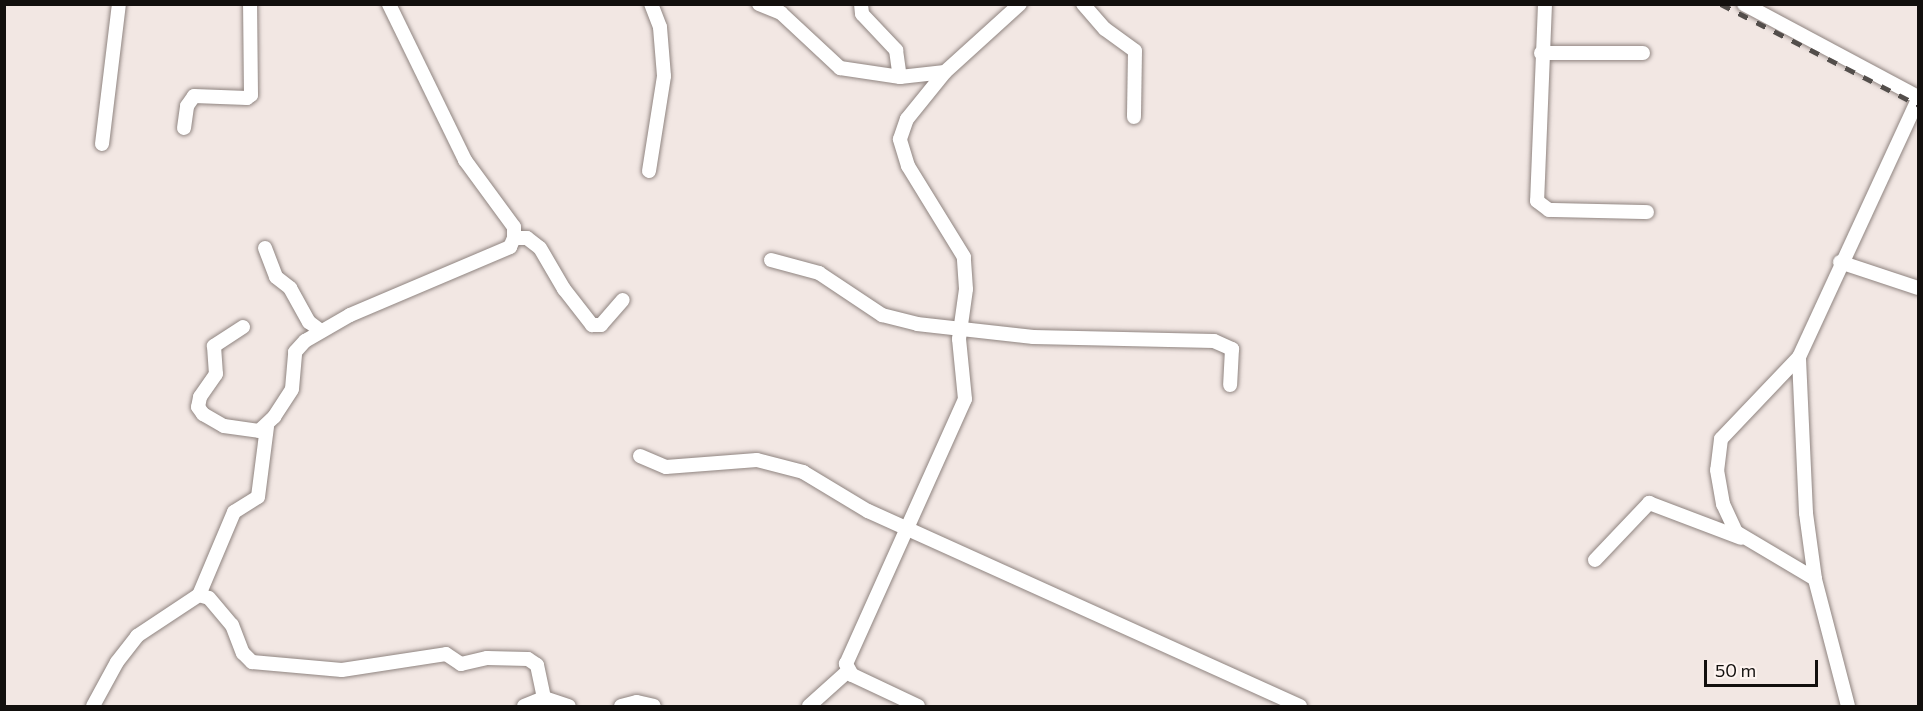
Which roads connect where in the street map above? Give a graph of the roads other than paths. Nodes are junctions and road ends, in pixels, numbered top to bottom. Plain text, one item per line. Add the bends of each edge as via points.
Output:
1 (119, 4) edge
2 (250, 4) edge
3 (389, 4) edge
4 (651, 4) edge
5 (759, 4) edge
6 (861, 4) edge
7 (1020, 4) edge
8 (1083, 4) edge
9 (1545, 4) edge
10 (1744, 4) edge
11 (774, 6) edge
12 (1541, 53) junction
13 (1643, 53) dead end
14 (945, 72) junction
15 (900, 77) junction
16 (1918, 99) edge
17 (1134, 117) dead end
18 (184, 128) dead end
19 (102, 144) dead end
20 (649, 171) dead end
21 (1647, 212) dead end
22 (514, 238) junction
23 (265, 248) dead end
24 (771, 260) dead end
25 (1840, 262) junction
26 (1918, 288) edge
27 (623, 300) dead end
28 (243, 327) dead end
29 (960, 331) junction
30 (321, 332) junction
31 (1800, 357) junction
32 (1230, 385) dead end
33 (267, 426) junction
34 (640, 456) dead end
35 (907, 527) junction
36 (1749, 542) junction
37 (1595, 560) dead end
38 (1815, 579) junction
39 (199, 595) junction
40 (848, 671) junction
41 (544, 698) junction
42 (93, 706) edge
43 (524, 706) edge
44 (569, 706) edge
45 (621, 706) edge
46 (654, 706) edge
47 (809, 706) edge
48 (918, 706) edge
49 (1300, 706) edge
50 (1848, 706) edge

1 - 19 street
2 - 18 street via 252,95 194,96 187,106
3 - 22 street via 465,160 514,227
4 - 20 street via 660,27 664,76
5 - 11 street
6 - 15 street via 862,14 896,50
7 - 14 street
8 - 17 street via 1134,51
9 - 12 street
10 - 16 street
11 - 15 street via 840,68
12 - 13 street
12 - 21 street via 1536,176 1539,205 1549,210
14 - 15 street
14 - 29 street via 907,119 900,139 908,166 964,257 966,289
16 - 25 street
22 - 27 street via 527,238 540,248 564,289 592,325 602,326
22 - 30 street via 510,247 350,315
23 - 30 street via 276,277 286,283 309,322
24 - 29 street via 819,273 882,315
25 - 26 street
25 - 31 street
28 - 33 street via 214,346 216,374 200,397 198,407 203,414 231,428 259,431
29 - 32 street via 1104,340 1214,341 1232,349
29 - 35 street via 963,405
30 - 33 street via 295,352 292,390
31 - 36 street via 1721,439 1717,470 1724,504 1736,532
31 - 38 street via 1806,513
33 - 39 street via 258,497 234,512
34 - 35 street via 666,467 757,460 787,466 868,511
35 - 40 street via 848,655
35 - 49 street
36 - 37 street via 1649,503
36 - 38 street via 1782,556
38 - 50 street
39 - 41 street via 209,598 232,625 243,653 252,662 342,670 446,654 461,664 486,658 528,659 537,664
39 - 42 street via 137,636 117,662
40 - 47 street
40 - 48 street
41 - 43 street
41 - 44 street
45 - 46 street via 637,702

